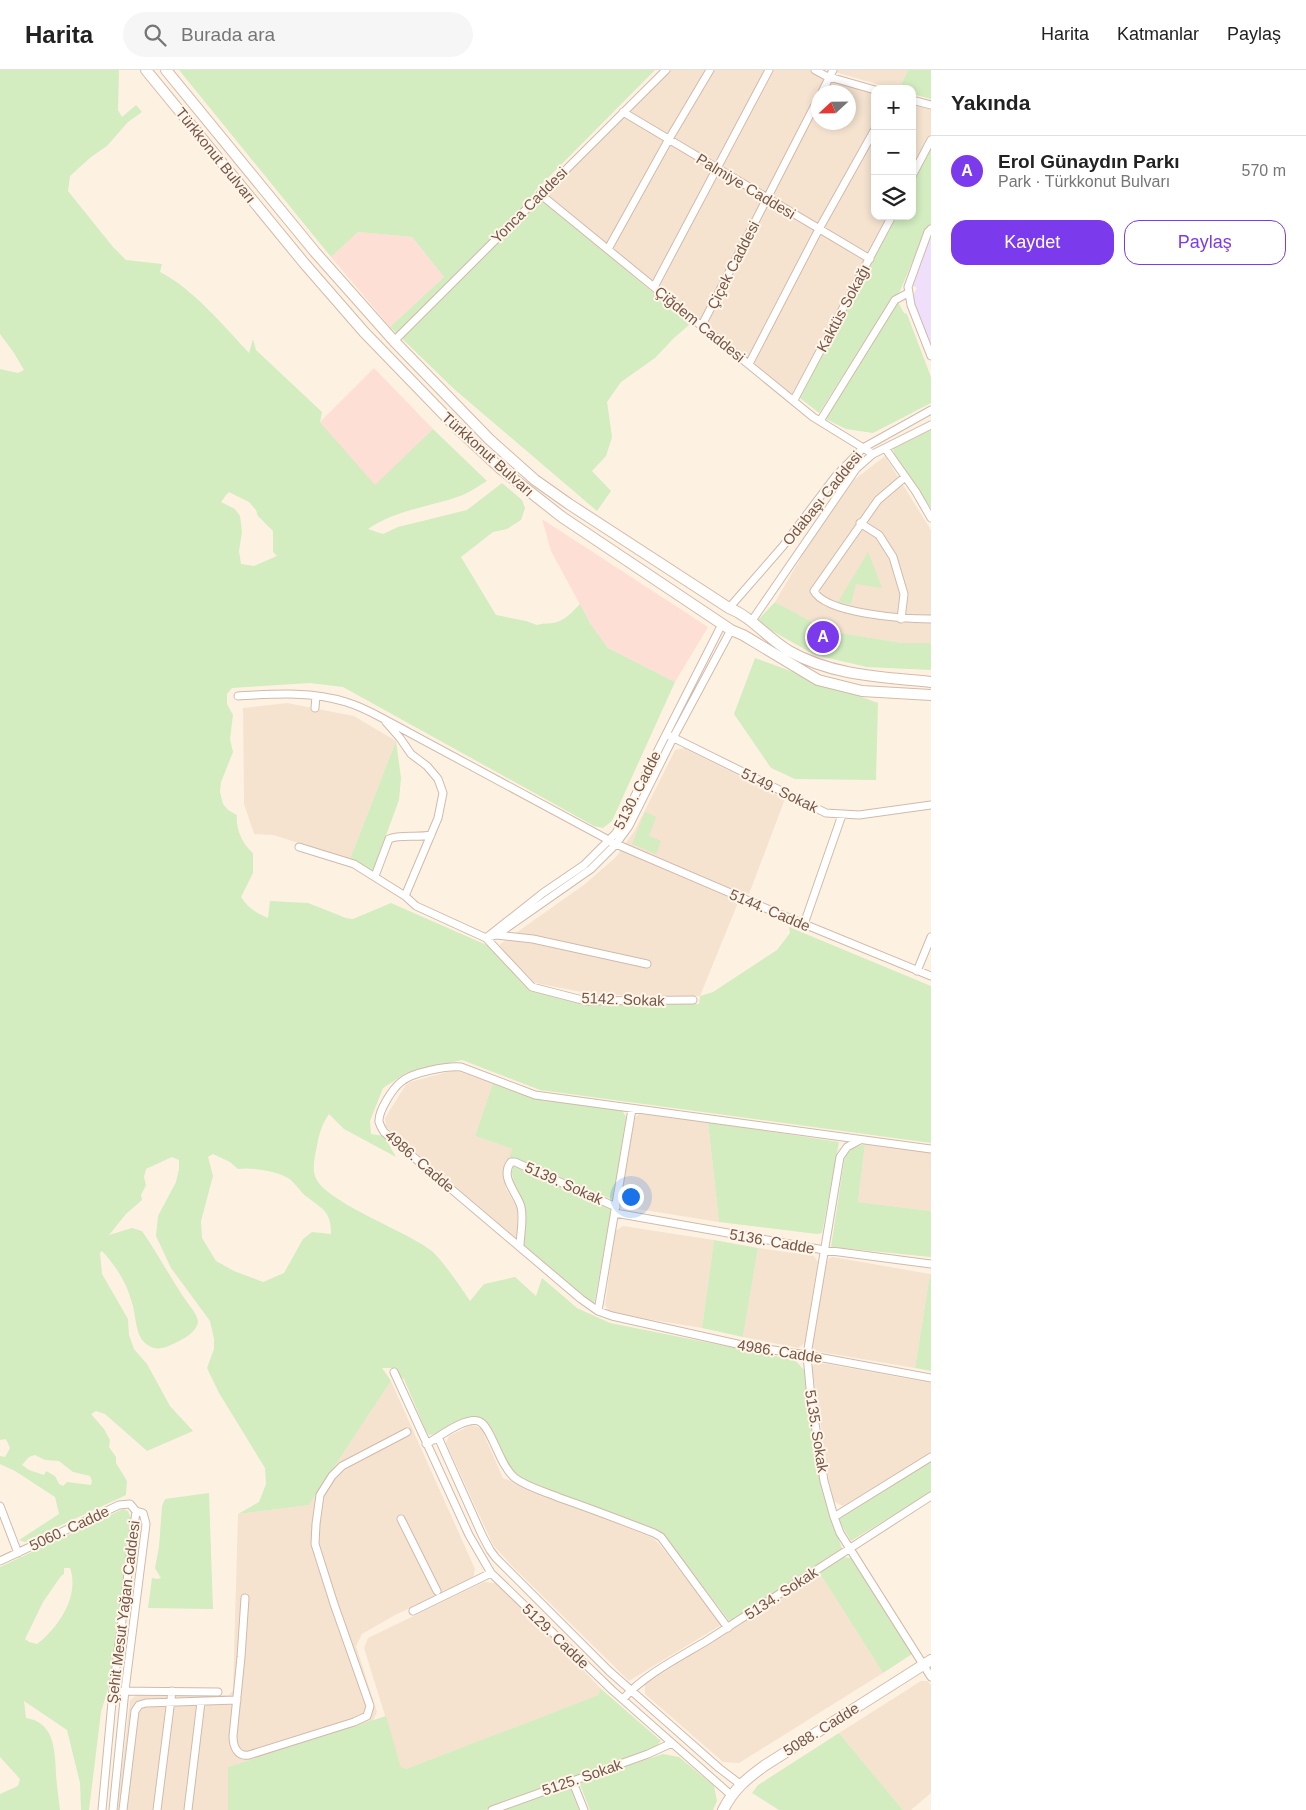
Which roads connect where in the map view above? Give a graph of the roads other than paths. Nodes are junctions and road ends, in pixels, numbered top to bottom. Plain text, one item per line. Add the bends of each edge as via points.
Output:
1 (146, 70) edge
2 (166, 70) edge
3 (666, 70) edge
4 (710, 70) edge
5 (769, 70) edge
6 (815, 70) edge
7 (833, 70) edge
8 (830, 78) junction
9 (826, 85) edge
10 (871, 89) edge
11 (916, 101) edge
12 (931, 105) edge
13 (623, 112) junction
14 (811, 113) edge
15 (874, 130) edge
16 (669, 139) junction
17 (931, 140) edge
18 (717, 168) junction
19 (913, 175) edge
20 (540, 194) junction
21 (767, 198) junction
22 (890, 220) edge
23 (818, 229) junction
24 (931, 229) edge
25 (608, 249) junction
26 (870, 259) junction
27 (654, 287) junction
28 (908, 293) junction
29 (702, 325) junction
30 (394, 341) junction
31 (931, 356) edge
32 (749, 364) junction
33 (794, 400) junction
34 (931, 410) edge
35 (820, 421) junction
36 (931, 425) edge
37 (863, 448) junction
38 (885, 448) junction
39 (873, 454) junction
40 (905, 477) junction
41 (931, 518) edge
42 (860, 523) junction
43 (729, 608) junction
44 (901, 619) junction
45 (931, 619) edge
46 (752, 622) junction
47 (722, 624) junction
48 (730, 630) junction
49 (742, 635) junction
50 (931, 682) edge
51 (931, 695) edge
52 (238, 696) dead end
53 (316, 696) junction
54 (315, 708) dead end
55 (382, 718) junction
56 (665, 734) junction
57 (673, 738) junction
58 (931, 805) edge
59 (842, 815) junction
60 (431, 835) junction
61 (613, 842) junction
62 (299, 847) dead end
63 (375, 876) junction
64 (405, 896) junction
65 (804, 924) junction
66 (496, 935) junction
67 (931, 937) edge
68 (486, 938) junction
69 (647, 964) dead end
70 (917, 971) junction
71 (931, 976) edge
72 (693, 1000) dead end
73 (632, 1108) junction
74 (860, 1140) junction
75 (931, 1149) edge
76 (615, 1210) junction
77 (520, 1247) junction
78 (824, 1250) junction
79 (931, 1264) edge
80 (598, 1311) junction
81 (806, 1355) junction
82 (394, 1372) dead end
83 (931, 1378) edge
84 (407, 1432) dead end
85 (438, 1437) junction
86 (426, 1444) junction
87 (931, 1457) edge
88 (931, 1496) edge
89 (0, 1506) edge
90 (136, 1511) junction
91 (834, 1517) junction
92 (401, 1519) dead end
93 (850, 1548) junction
94 (18, 1552) junction
95 (0, 1561) edge
96 (491, 1573) junction
97 (437, 1591) dead end
98 (244, 1598) dead end
99 (413, 1611) dead end
100 (728, 1628) junction
101 (927, 1663) edge
102 (931, 1677) edge
103 (125, 1690) junction
104 (631, 1690) junction
105 (113, 1691) junction
106 (172, 1691) junction
107 (218, 1692) dead end
108 (623, 1699) junction
109 (237, 1700) junction
110 (169, 1702) junction
111 (200, 1702) junction
112 (672, 1743) junction
113 (572, 1780) junction
114 (740, 1784) junction
115 (731, 1794) junction
116 (102, 1810) edge
117 (113, 1810) edge
118 (123, 1810) edge
119 (157, 1810) edge
120 (188, 1810) edge
121 (492, 1810) edge
122 (584, 1810) edge
123 (722, 1810) edge

1 - 47 street, Türkkonut Bulvarı via 364,332 457,428 501,469 562,517
2 - 30 street, Türkkonut Bulvarı via 315,252
3 - 13 street, Yonca Caddesi
4 - 16 street
5 - 18 street
6 - 8 street
7 - 8 street
8 - 9 street
8 - 10 street
11 - 12 street
13 - 16 street, Palmiye Caddesi
13 - 20 street, Yonca Caddesi
14 - 21 street, Çiçek Caddesi
15 - 23 street
16 - 18 street, Palmiye Caddesi
16 - 25 street
17 - 19 street
18 - 21 street, Palmiye Caddesi
18 - 27 street
20 - 25 street, Çiğdem Caddesi
20 - 30 street, Yonca Caddesi
21 - 23 street, Palmiye Caddesi
21 - 29 street, Çiçek Caddesi
22 - 26 street, Kaktüs Sokağı
23 - 26 street, Palmiye Caddesi
23 - 32 street
24 - 28 street via 909,280
25 - 27 street, Çiğdem Caddesi
26 - 33 street, Kaktüs Sokağı
27 - 29 street, Çiğdem Caddesi
28 - 31 street
28 - 35 street via 895,300
29 - 32 street, Çiğdem Caddesi
30 - 43 street, Türkkonut Bulvarı via 471,422 536,480
32 - 33 street, Çiğdem Caddesi
33 - 35 street, Çiğdem Caddesi
34 - 37 street, Odabaşı Caddesi
35 - 37 street, Çiğdem Caddesi
36 - 38 street, Odabaşı Caddesi
37 - 39 street, Çiğdem Caddesi
37 - 43 street, Odabaşı Caddesi
38 - 39 street, Odabaşı Caddesi
38 - 40 street
39 - 46 street, Odabaşı Caddesi via 851,476
40 - 41 street
40 - 42 street via 878,500
42 - 44 street via 879,535 893,557 904,594
42 - 44 street via 814,591 836,607
43 - 46 street, Türkkonut Bulvarı
43 - 47 street
44 - 45 street
46 - 49 street
46 - 50 street, Türkkonut Bulvarı via 788,650 826,667 865,676
47 - 48 street, Türkkonut Bulvarı
47 - 56 street, 5130. Cadde
48 - 49 street, Türkkonut Bulvarı
48 - 57 street, 5130. Cadde
49 - 51 street, Türkkonut Bulvarı via 818,680 862,691
52 - 53 street, 5144. Cadde
53 - 54 street
53 - 55 street, 5144. Cadde via 345,702
55 - 60 street via 410,754 438,779 443,793 442,805
55 - 61 street, 5144. Cadde
56 - 57 street, 5149. Sokak
56 - 61 street, 5130. Cadde
57 - 59 street, 5149. Sokak via 826,812
57 - 61 street, 5130. Cadde via 629,826
58 - 59 street, 5149. Sokak
59 - 65 street
60 - 63 street via 389,839
60 - 64 street
61 - 65 street, 5144. Cadde
61 - 66 street, 5130. Cadde via 600,862 580,878
61 - 68 street, 5130. Cadde
62 - 63 street via 354,864
63 - 64 street
64 - 68 street via 416,906
65 - 70 street, 5144. Cadde
66 - 68 street
66 - 69 street via 533,939
67 - 70 street
68 - 72 street, 5142. Sokak via 532,987 586,1001
70 - 71 street, 5144. Cadde
73 - 74 street, 4986. Cadde
73 - 76 street
73 - 77 street, 4986. Cadde via 536,1095 461,1067 450,1066 401,1082 383,1106 379,1120 384,1132
74 - 75 street, 4986. Cadde
74 - 78 street, 5135. Sokak via 847,1147 840,1157
76 - 77 street, 5139. Sokak via 511,1162 508,1166 509,1182 521,1208
76 - 78 street, 5136. Cadde
76 - 80 street
77 - 80 street, 4986. Cadde
78 - 79 street, 5136. Cadde
78 - 81 street, 5135. Sokak
80 - 81 street, 4986. Cadde via 722,1342
81 - 83 street, 4986. Cadde
81 - 91 street, 5135. Sokak via 824,1481
82 - 86 street, 5129. Cadde
84 - 109 street via 342,1466 332,1476 320,1495 316,1524 315,1544 370,1706 369,1712 360,1720 245,1756 238,1752 233,1741
85 - 86 street
85 - 100 street via 464,1423 480,1422 489,1433 505,1468 516,1478 661,1537
85 - 104 street, 5129. Cadde via 490,1550 572,1635
86 - 96 street, 5129. Cadde via 469,1535
87 - 91 street
88 - 93 street, 5134. Sokak
89 - 94 street
90 - 94 street, 5060. Cadde via 130,1504 119,1504
90 - 103 street, Şehit Mesut Yağan Caddesi via 143,1513 146,1524
90 - 105 street, Şehit Mesut Yağan Caddesi
91 - 93 street, 5135. Sokak
92 - 97 street
93 - 100 street, 5134. Sokak
93 - 101 street, 5135. Sokak
94 - 95 street, 5060. Cadde
96 - 99 street
96 - 108 street, 5129. Cadde
98 - 109 street
100 - 104 street, 5134. Sokak
101 - 102 street, 5135. Sokak
101 - 114 street, 5088. Cadde
103 - 105 street
103 - 106 street
103 - 117 street, Şehit Mesut Yağan Caddesi
104 - 108 street, 5134. Sokak
104 - 114 street, 5129. Cadde
105 - 116 street, Şehit Mesut Yağan Caddesi
106 - 107 street
106 - 110 street
108 - 112 street, 5129. Cadde
109 - 111 street
110 - 111 street
110 - 118 street via 144,1703 135,1709
110 - 119 street
111 - 120 street
112 - 113 street, 5125. Sokak
112 - 115 street, 5129. Cadde
113 - 121 street, 5125. Sokak
113 - 122 street
114 - 115 street, 5088. Cadde
115 - 123 street, 5088. Cadde

